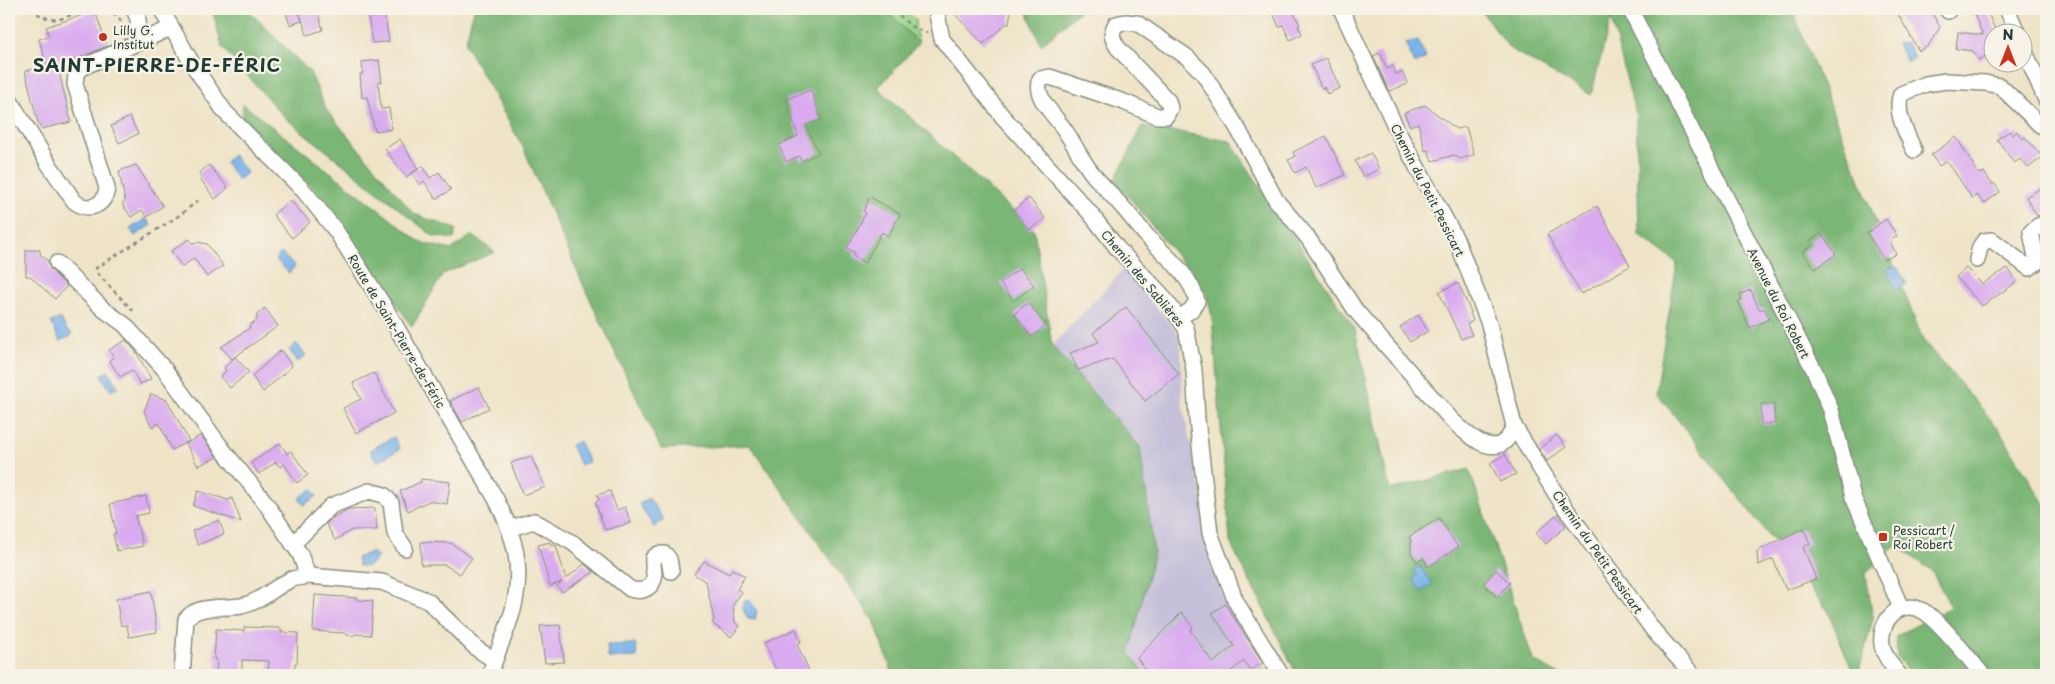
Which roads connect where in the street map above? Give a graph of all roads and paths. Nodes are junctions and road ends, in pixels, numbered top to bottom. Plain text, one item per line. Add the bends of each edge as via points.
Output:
1 (30, 9) edge
2 (88, 9) edge
3 (134, 9) edge
4 (161, 9) edge
5 (894, 9) edge
6 (936, 9) edge
7 (1341, 9) edge
8 (1630, 9) edge
9 (2007, 9) edge
10 (2013, 22) edge
11 (171, 28) junction
12 (942, 39) junction
13 (139, 43) junction
14 (2032, 68) edge
15 (9, 99) edge
16 (2046, 100) edge
17 (2046, 126) edge
18 (1914, 150) dead end
19 (201, 198) dead end
20 (2046, 224) edge
21 (1977, 260) dead end
22 (57, 263) dead end
23 (135, 315) dead end
24 (1179, 318) junction
25 (1514, 426) junction
26 (510, 528) junction
27 (293, 544) junction
28 (405, 548) dead end
29 (671, 571) dead end
30 (308, 576) junction
31 (1901, 608) junction
32 (494, 660) junction
33 (182, 675) edge
34 (490, 675) edge
35 (1281, 675) edge
36 (1694, 675) edge
37 (1899, 675) edge
38 (1983, 675) edge

1 - 2 path via 51,20
3 - 13 street via 138,19
4 - 11 street, Route de Saint-Pierre-de-Féric
5 - 12 path via 910,26
6 - 12 street
7 - 25 street, Chemin du Petit Pessicart via 1397,130 1457,242 1489,324
8 - 31 street, Avenue du Roi Robert via 1814,372 1831,410 1853,497
9 - 10 street
11 - 13 street
11 - 26 street, Route de Saint-Pierre-de-Féric via 225,112 304,191 336,231 417,362
12 - 24 street, Chemin des Sablières via 1003,117
13 - 15 street via 83,67 75,78 106,188 106,196 96,206 88,208 74,201
14 - 16 street
17 - 18 street via 2040,125 2000,86 1985,82 1926,84 1901,94 1898,102
19 - 23 path via 96,268
20 - 21 street via 2031,232 2037,262 2029,268 1992,240 1984,241
22 - 27 street via 125,325 165,370
24 - 25 street via 1191,310 1196,301 1178,267 1094,176 1039,92 1040,79 1050,77 1157,116 1166,116 1170,108 1168,101 1112,38 1116,24 1125,22 1137,23 1152,32 1203,73 1276,200 1308,238 1356,311 1450,418 1467,434 1490,446 1505,442
24 - 35 street, Chemin des Sablières via 1186,328 1194,370 1196,419 1210,532 1236,602
25 - 36 street, Chemin du Petit Pessicart via 1561,502 1653,630
26 - 29 street via 534,521 573,543 638,592 647,589 654,578 653,558 658,554 665,554 669,559
26 - 32 street, Route de Saint-Pierre-de-Féric via 518,563 518,589
27 - 28 street via 331,506 369,491 384,495 391,503 395,533
27 - 30 street
30 - 32 street via 382,582 428,601 476,649
30 - 33 street via 292,580 258,601 191,613 186,619
31 - 37 street via 1885,622 1882,640 1888,659
31 - 38 street via 1913,606 1925,611
32 - 34 street, Route de Saint-Pierre-de-Féric

